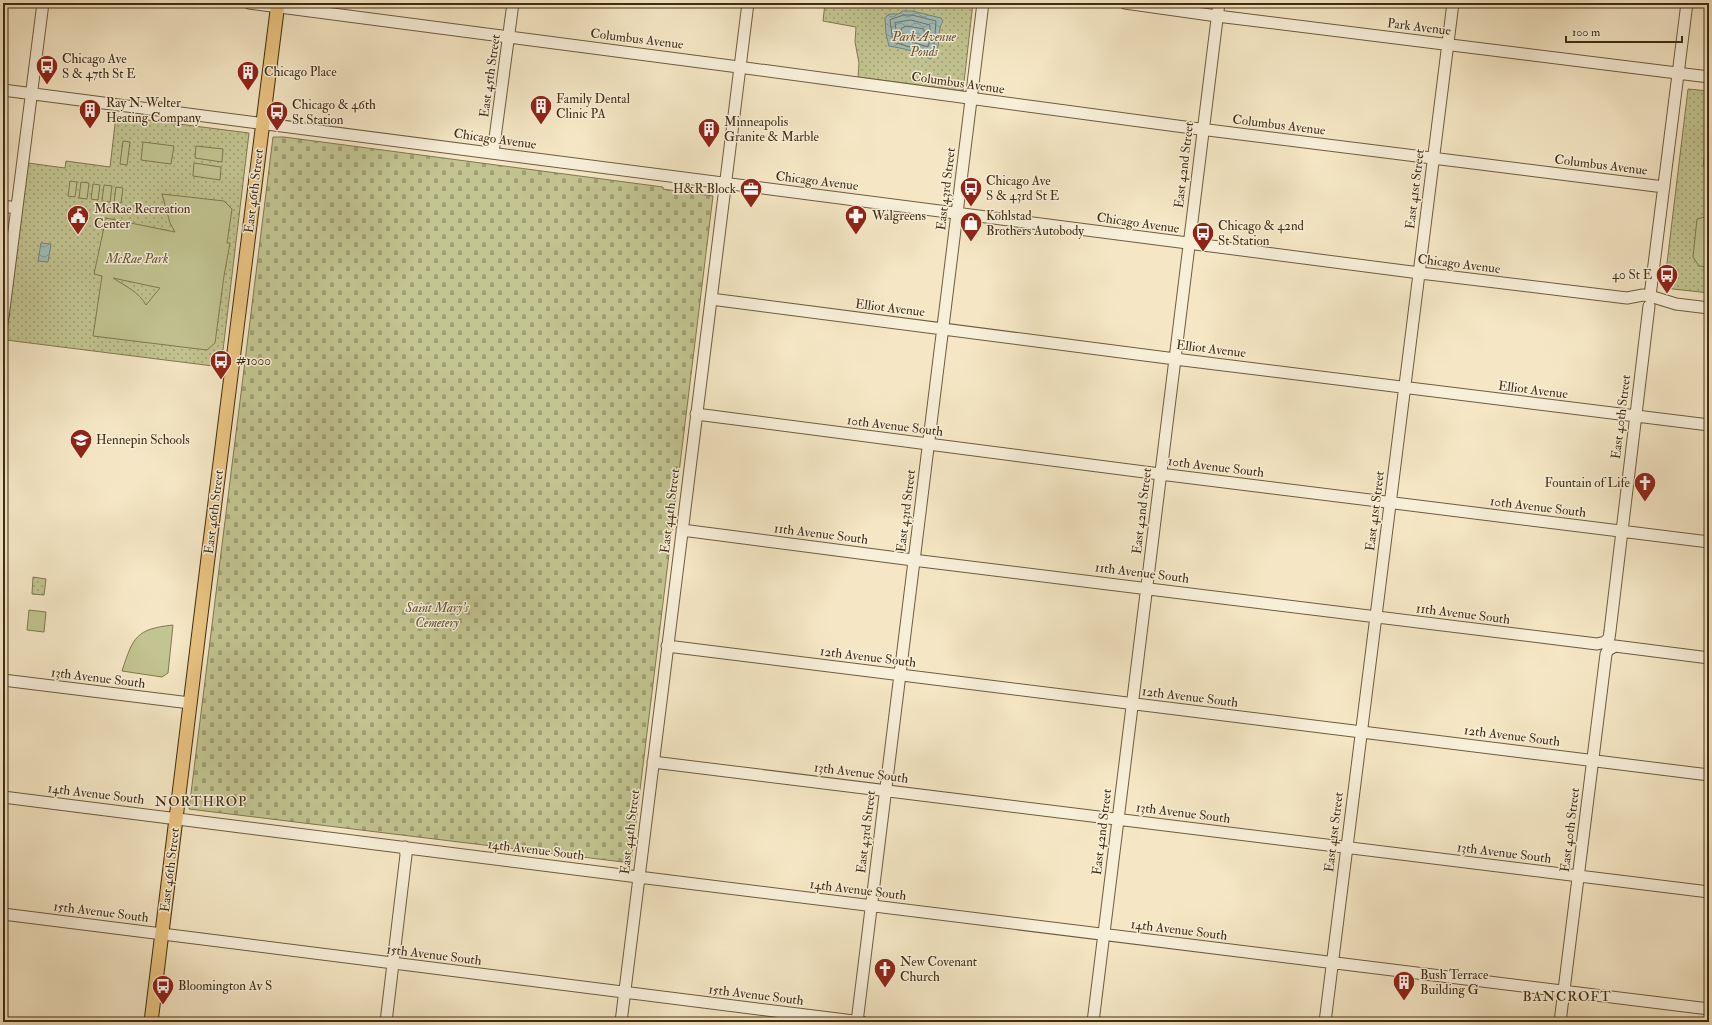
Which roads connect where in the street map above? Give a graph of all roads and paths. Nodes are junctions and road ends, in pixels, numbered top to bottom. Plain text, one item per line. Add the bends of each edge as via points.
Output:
1 (43, 3) edge
2 (249, 3) edge
3 (513, 3) edge
4 (748, 3) edge
5 (983, 3) edge
6 (1126, 3) edge
7 (1219, 3) edge
8 (1453, 3) edge
9 (1687, 3) edge
10 (278, 5) edge
11 (1217, 16) junction
12 (509, 37) junction
13 (1448, 45) junction
14 (740, 67) junction
15 (1678, 74) junction
16 (1709, 77) edge
17 (3, 90) edge
18 (31, 94) junction
19 (971, 99) junction
20 (263, 123) junction
21 (1203, 130) junction
22 (493, 153) junction
23 (1433, 158) junction
24 (725, 184) junction
25 (1664, 188) junction
26 (3, 206) edge
27 (16, 208) junction
28 (957, 214) junction
29 (1188, 244) junction
30 (1419, 273) junction
31 (711, 299) junction
32 (1649, 301) junction
33 (1709, 308) edge
34 (3, 317) edge
35 (943, 329) junction
36 (1175, 359) junction
37 (1405, 388) junction
38 (696, 414) junction
39 (1636, 417) junction
40 (1709, 425) edge
41 (928, 444) junction
42 (1160, 474) junction
43 (1390, 502) junction
44 (682, 530) junction
45 (1622, 531) junction
46 (1709, 542) edge
47 (914, 560) junction
48 (1147, 588) junction
49 (1375, 617) junction
50 (1599, 644) joint
51 (668, 646) junction
52 (1709, 658) edge
53 (900, 674) junction
54 (3, 680) edge
55 (190, 703) junction
56 (1132, 704) junction
57 (1361, 731) junction
58 (1593, 760) junction
59 (653, 762) junction
60 (1709, 775) edge
61 (885, 790) junction
62 (3, 796) edge
63 (176, 818) junction
64 (1117, 819) junction
65 (405, 847) junction
66 (1347, 847) junction
67 (1579, 876) junction
68 (639, 877) junction
69 (1709, 892) edge
70 (871, 905) junction
71 (3, 914) edge
72 (162, 934) junction
73 (1103, 934) junction
74 (1333, 962) junction
75 (393, 964) junction
76 (1564, 990) junction
77 (625, 992) junction
78 (1709, 1009) edge
79 (151, 1022) edge
80 (386, 1022) edge
81 (621, 1022) edge
82 (858, 1022) edge
83 (1093, 1022) edge
84 (1324, 1022) edge
85 (1560, 1022) edge

1 - 18 street
2 - 10 street, Columbus Avenue
3 - 12 street, East 45th Street
4 - 14 street, East 44th Street
5 - 19 street, East 43rd Street
6 - 11 street, Park Avenue
7 - 11 street, East 42nd Street
8 - 13 street, East 41st Street
9 - 15 street, East 40th Street
10 - 12 street, Columbus Avenue
10 - 20 main road, East 46th Street
11 - 13 street, Park Avenue
11 - 21 street, East 42nd Street
12 - 14 street, Columbus Avenue
12 - 22 street, East 45th Street
13 - 15 street, Park Avenue
13 - 23 street, East 41st Street
14 - 19 street, Columbus Avenue
14 - 24 street, East 44th Street
15 - 16 street, Park Avenue
15 - 25 street, East 40th Street
17 - 18 street, Chicago Avenue
18 - 20 street, Chicago Avenue
18 - 27 street
19 - 21 street, Columbus Avenue
19 - 28 street, East 43rd Street
20 - 22 street, Chicago Avenue
20 - 55 main road, East 46th Street
21 - 23 street, Columbus Avenue
21 - 29 street, East 42nd Street
22 - 24 street, Chicago Avenue
23 - 25 street, Columbus Avenue
23 - 30 street, East 41st Street
24 - 28 street, Chicago Avenue
24 - 31 street, East 44th Street
25 - 32 street, East 40th Street
26 - 27 street
27 - 34 street
28 - 29 street, Chicago Avenue
28 - 35 street, East 43rd Street
29 - 30 street, Chicago Avenue
29 - 36 street, East 42nd Street
30 - 32 street, Chicago Avenue
30 - 37 street, East 41st Street
31 - 35 street, Elliot Avenue
31 - 38 street, East 44th Street
32 - 33 street, Chicago Avenue
32 - 39 street, East 40th Street
35 - 36 street, Elliot Avenue
35 - 41 street, East 43rd Street
36 - 37 street, Elliot Avenue
36 - 42 street, East 42nd Street
37 - 39 street, Elliot Avenue
37 - 43 street, East 41st Street
38 - 41 street, 10th Avenue South
38 - 44 street, East 44th Street
39 - 40 street, Elliot Avenue
39 - 45 street, East 40th Street
41 - 42 street, 10th Avenue South
41 - 47 street, East 43rd Street
42 - 43 street, 10th Avenue South
42 - 48 street, East 42nd Street
43 - 45 street, 10th Avenue South
43 - 49 street, East 41st Street
44 - 47 street, 11th Avenue South
44 - 51 street, East 44th Street
45 - 46 street, 10th Avenue South
45 - 50 street, East 40th Street via 1608,638
47 - 48 street, 11th Avenue South
47 - 53 street, East 43rd Street
48 - 49 street, 11th Avenue South
48 - 56 street, East 42nd Street
49 - 50 street, 11th Avenue South
49 - 57 street, East 41st Street
51 - 53 street, 12th Avenue South
51 - 59 street, East 44th Street
52 - 58 street, East 40th Street via 1615,646 1608,650
53 - 56 street, 12th Avenue South
53 - 61 street, East 43rd Street
54 - 55 street, 13th Avenue South
55 - 63 main road, East 46th Street
56 - 57 street, 12th Avenue South
56 - 64 street, East 42nd Street
57 - 58 street, 12th Avenue South
57 - 66 street, East 41st Street
58 - 60 street, 12th Avenue South
58 - 67 street, East 40th Street
59 - 61 street, 13th Avenue South
59 - 68 street, East 44th Street
61 - 64 street, 13th Avenue South
61 - 70 street, East 43rd Street
62 - 63 street, 14th Avenue South
63 - 65 street, 14th Avenue South
63 - 72 main road, East 46th Street
64 - 66 street, 13th Avenue South
64 - 73 street, East 42nd Street
65 - 68 street, 14th Avenue South
65 - 75 street
66 - 67 street, 13th Avenue South
66 - 74 street, East 41st Street
67 - 69 street, 13th Avenue South
67 - 76 street, East 40th Street
68 - 70 street, 14th Avenue South
68 - 77 street, East 44th Street
70 - 73 street, 14th Avenue South
70 - 82 street, East 43rd Street
71 - 72 street, 15th Avenue South
72 - 75 street, 15th Avenue South
72 - 79 main road, East 46th Street
73 - 74 street, 14th Avenue South
73 - 83 street, East 42nd Street
74 - 76 street, 14th Avenue South
74 - 84 street, East 41st Street
75 - 77 street, 15th Avenue South
75 - 80 street
76 - 78 street, 14th Avenue South
76 - 85 street, East 40th Street
77 - 81 street, East 44th Street
77 - 82 street, 15th Avenue South

